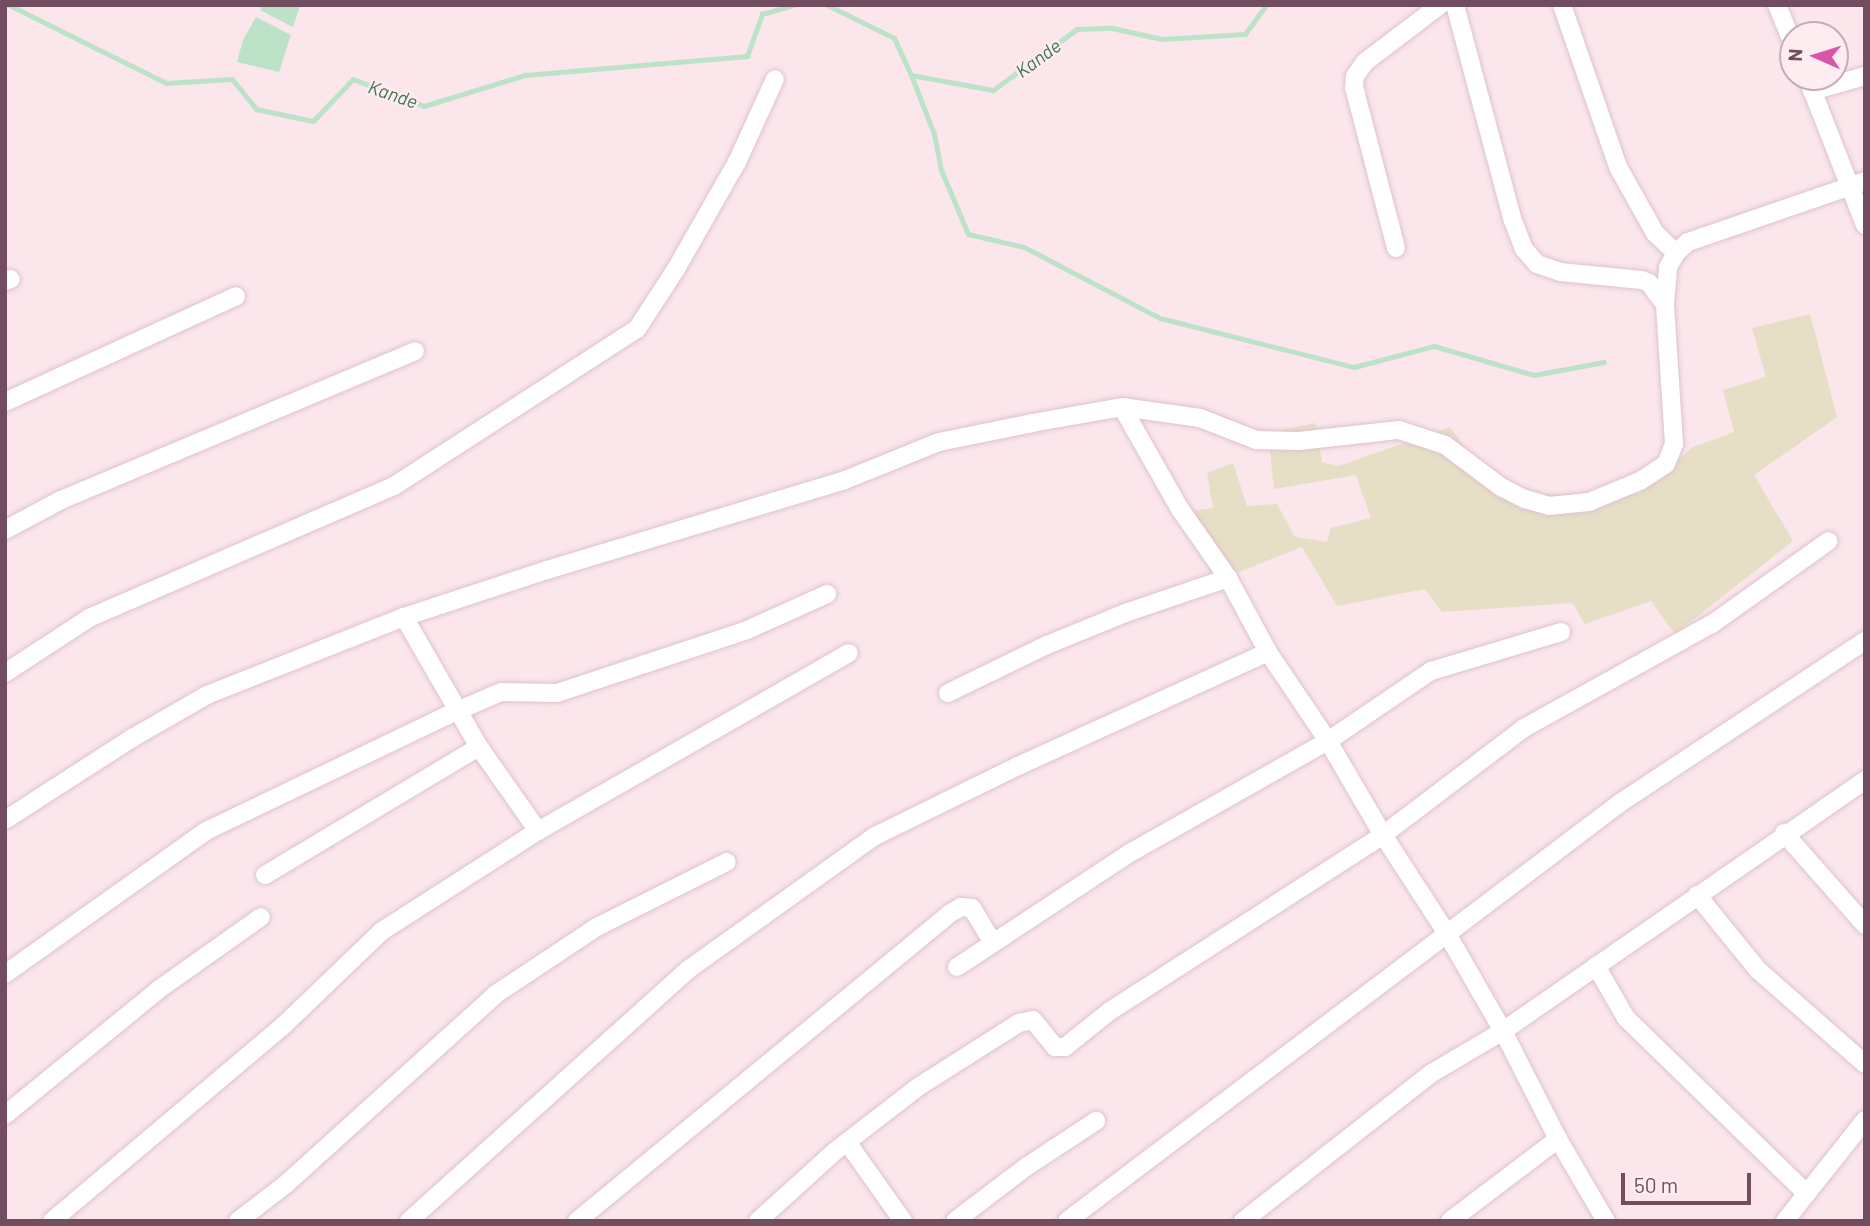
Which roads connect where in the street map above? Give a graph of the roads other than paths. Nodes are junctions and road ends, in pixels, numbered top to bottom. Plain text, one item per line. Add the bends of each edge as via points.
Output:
1 (1440, 5) edge
2 (1455, 5) edge
3 (1562, 5) edge
4 (775, 79) dead end
5 (1813, 91) edge
6 (1857, 184) edge
7 (1865, 225) edge
8 (1396, 248) dead end
9 (1676, 253) junction
10 (236, 296) dead end
11 (1665, 304) junction
12 (415, 351) dead end
13 (5, 402) edge
14 (1122, 407) junction
15 (5, 530) edge
16 (1829, 541) dead end
17 (1228, 578) junction
18 (827, 594) dead end
19 (404, 617) junction
20 (1561, 632) dead end
21 (1865, 641) edge
22 (1268, 652) junction
23 (849, 653) dead end
24 (5, 673) edge
25 (948, 693) dead end
26 (457, 711) junction
27 (1328, 741) junction
28 (479, 747) junction
29 (1865, 780) edge
30 (5, 820) edge
31 (538, 831) junction
32 (1784, 834) junction
33 (1383, 835) junction
34 (727, 862) dead end
35 (265, 875) dead end
36 (1697, 895) junction
37 (261, 918) dead end
38 (1865, 925) edge
39 (1446, 932) junction
40 (993, 943) junction
41 (1596, 966) junction
42 (957, 967) dead end
43 (5, 974) edge
44 (1503, 1031) junction
45 (1865, 1064) edge
46 (5, 1115) edge
47 (1865, 1120) edge
48 (1096, 1121) dead end
49 (1558, 1139) junction
50 (848, 1142) junction
51 (1805, 1192) junction
52 (52, 1221) edge
53 (238, 1221) edge
54 (409, 1221) edge
55 (577, 1221) edge
56 (758, 1221) edge
57 (903, 1221) edge
58 (955, 1221) edge
59 (1067, 1221) edge
60 (1243, 1221) edge
61 (1450, 1221) edge
62 (1606, 1221) edge
63 (1785, 1221) edge

1 - 8 street via 1365,62 1355,76 1354,87
2 - 11 street via 1524,249 1537,264 1560,272 1642,280
3 - 9 street via 1618,167 1655,233
4 - 24 street via 737,162 637,329 394,486 89,618
5 - 6 street
6 - 7 street
6 - 9 street via 1688,242
9 - 11 street via 1668,267
10 - 13 street
11 - 14 street via 1674,444 1666,464 1640,481 1589,502 1549,506 1525,499 1445,445 1399,430 1299,442 1256,440 1200,418
12 - 15 street via 61,500
14 - 17 street via 1180,509
14 - 19 street via 939,442 845,480
16 - 33 street via 1712,624 1524,728
17 - 22 street
17 - 25 street via 1094,626
18 - 26 street via 747,630 570,688 548,694 501,692
19 - 26 street
19 - 30 street via 207,695
20 - 27 street via 1431,671
21 - 39 street via 1620,803
22 - 27 street
22 - 54 street via 875,836 689,969
23 - 31 street
26 - 28 street
26 - 43 street via 206,831
27 - 33 street
27 - 40 street via 1130,853
28 - 31 street
28 - 35 street
29 - 32 street
31 - 52 street via 382,931 264,1043
32 - 36 street
32 - 38 street
33 - 39 street
33 - 50 street via 1111,1011 1065,1046 1055,1047 1033,1020 1019,1023 918,1087
34 - 53 street via 597,927 496,994 286,1184
36 - 41 street
36 - 45 street via 1758,970
37 - 46 street via 158,990
39 - 44 street
39 - 59 street
40 - 42 street
40 - 55 street via 972,908 961,907 949,914
41 - 44 street
41 - 51 street via 1626,1018
44 - 49 street
44 - 60 street via 1432,1073
47 - 51 street
48 - 58 street
49 - 61 street
49 - 62 street
50 - 56 street
50 - 57 street
51 - 63 street

